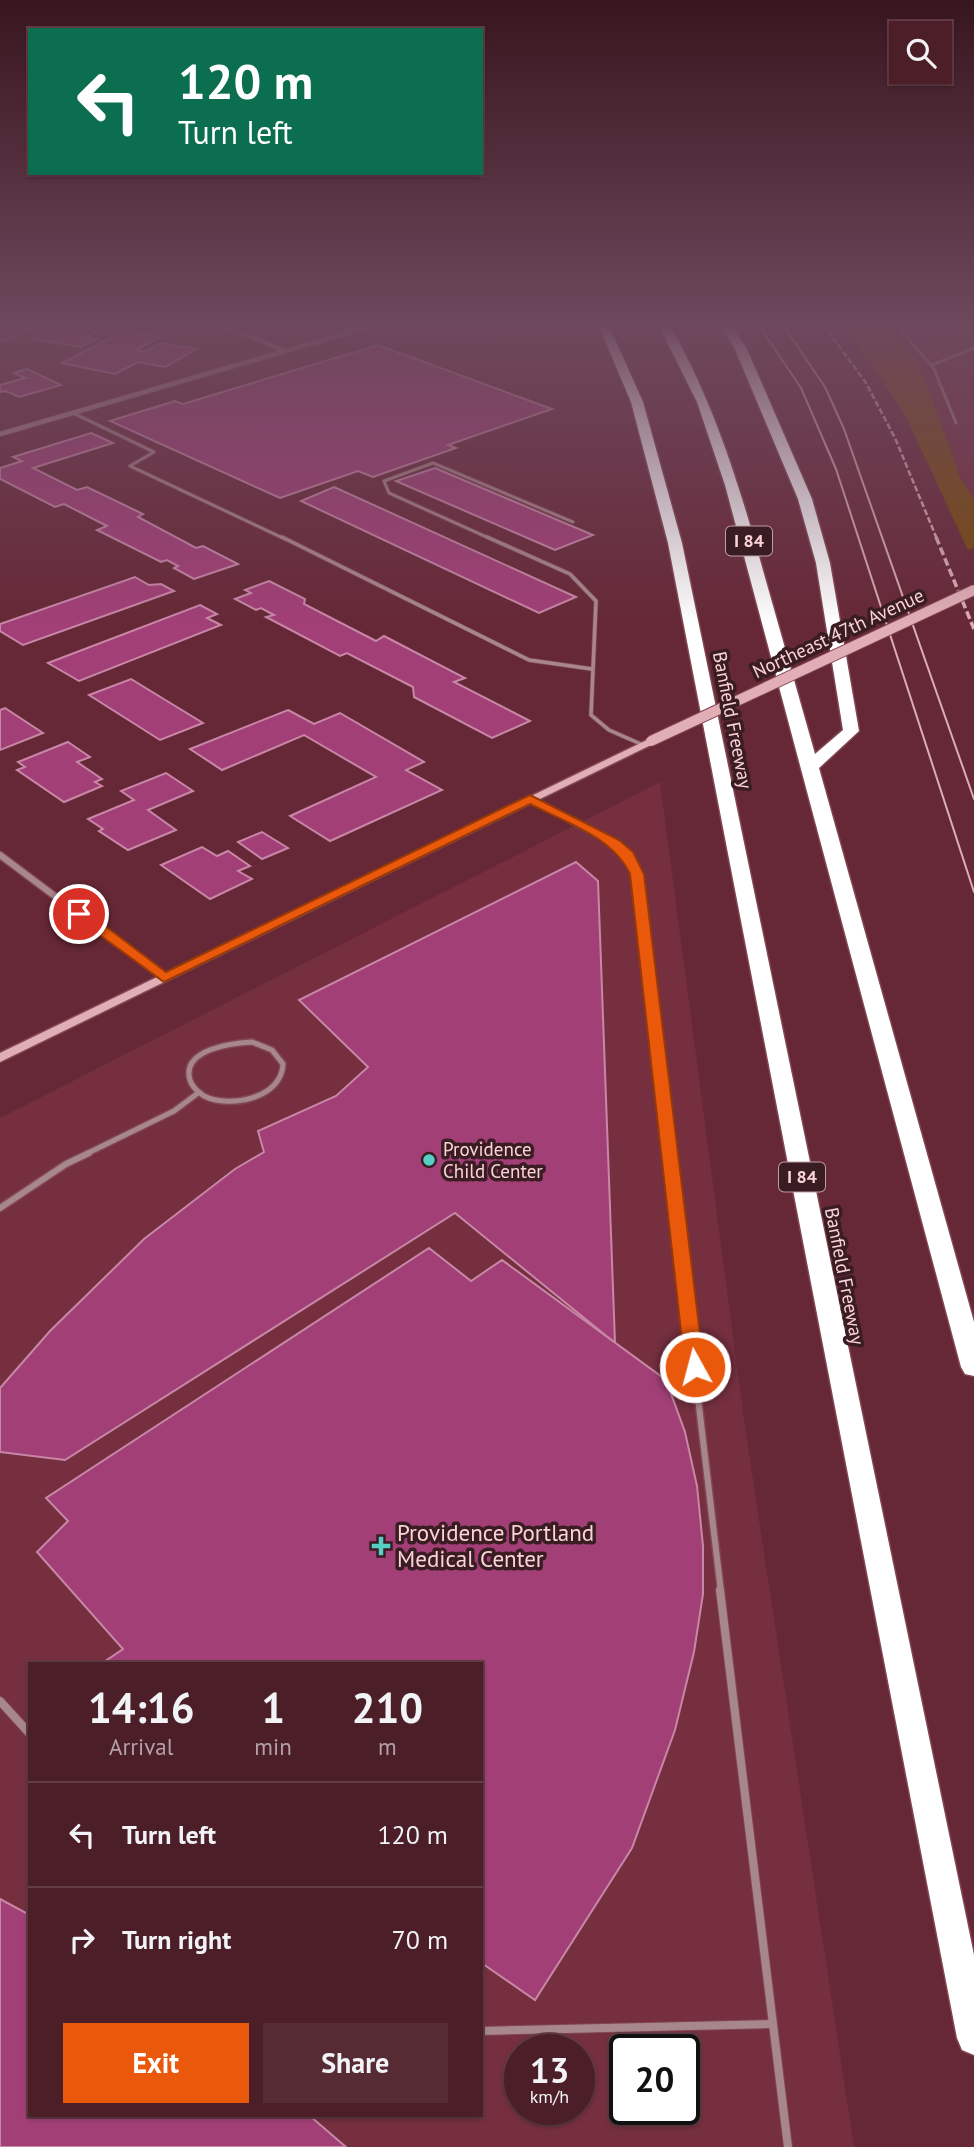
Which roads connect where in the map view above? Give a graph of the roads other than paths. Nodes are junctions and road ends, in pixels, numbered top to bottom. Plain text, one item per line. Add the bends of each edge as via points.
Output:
1 (34, 424) edge
2 (96, 424) edge
3 (644, 424) edge
4 (710, 424) edge
5 (775, 424) edge
6 (0, 434) edge
7 (573, 522) dead end
8 (974, 590) edge
9 (592, 669) junction
10 (647, 743) junction
11 (809, 768) junction
12 (530, 799) junction
13 (0, 855) edge
14 (164, 978) junction
15 (0, 1058) edge
16 (198, 1093) junction
17 (0, 1208) edge
18 (974, 1367) edge
19 (0, 1701) edge
20 (28, 1732) edge
21 (771, 2024) junction
22 (483, 2031) edge
23 (974, 2038) edge
24 (788, 2147) edge

1 - 6 street
2 - 9 lane via 154,453 130,466 529,660
3 - 23 highway, Banfield Freeway / I 84 via 675,543
4 - 11 highway, I 84 via 748,541
5 - 11 highway via 805,499 823,563 851,731
7 - 9 lane via 433,463 384,481 389,494 570,574 596,601
8 - 10 main road, Northeast 47th Avenue, bridge
9 - 10 lane via 591,715 609,730
10 - 12 main road, Northeast 47th Avenue
11 - 18 highway, I 84
12 - 14 main road, Northeast 47th Avenue
12 - 21 lane via 614,843 628,855 637,874
13 - 14 street
14 - 15 main road, Northeast 47th Avenue
16 - 16 lane via 223,1101 249,1100 271,1090 282,1078 283,1064 272,1050 252,1042 227,1043 204,1052 190,1066 189,1079
16 - 17 lane via 174,1111 65,1164
19 - 20 lane
21 - 22 lane
21 - 24 lane

